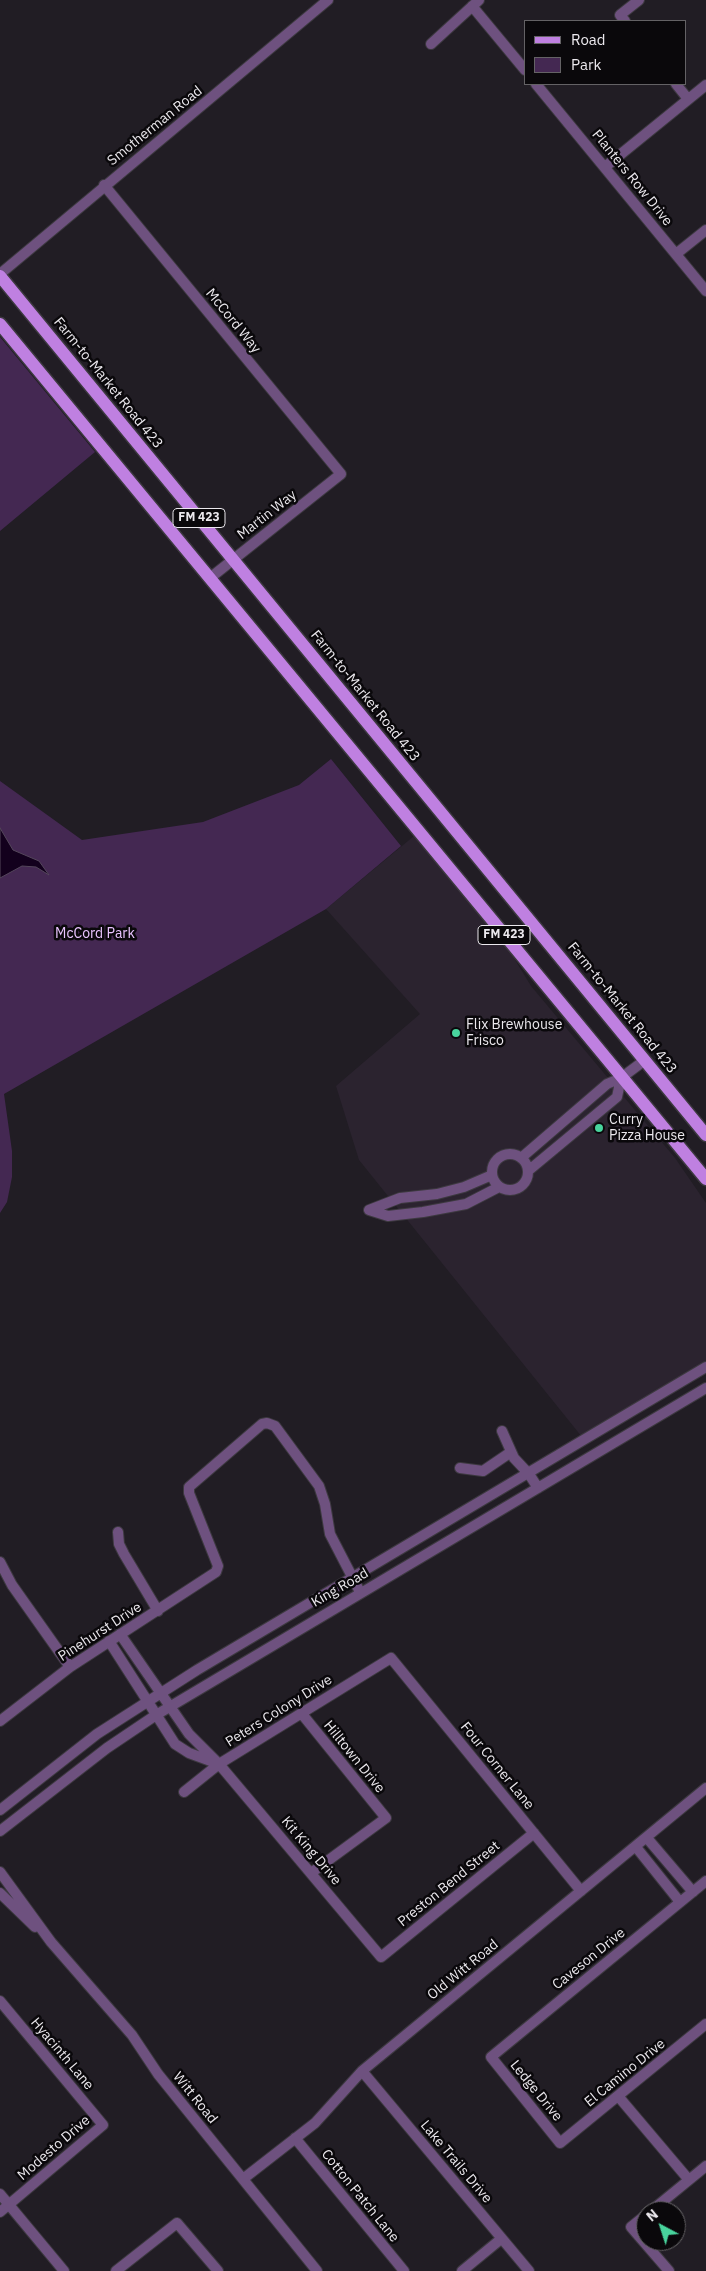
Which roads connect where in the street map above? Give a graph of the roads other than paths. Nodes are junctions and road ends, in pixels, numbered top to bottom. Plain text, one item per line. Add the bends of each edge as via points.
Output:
1 (328, 0) edge
2 (639, 0) edge
3 (476, 3) edge
4 (623, 18) edge
5 (431, 44) dead end
6 (524, 69) edge
7 (537, 85) edge
8 (677, 85) edge
9 (706, 85) edge
10 (688, 99) junction
11 (605, 167) junction
12 (104, 185) junction
13 (706, 230) edge
14 (676, 254) junction
15 (0, 275) edge
16 (706, 291) edge
17 (0, 324) edge
18 (341, 474) joint
19 (233, 559) junction
20 (210, 578) junction
21 (645, 1060) junction
22 (622, 1078) junction
23 (706, 1135) edge
24 (521, 1158) junction
25 (528, 1171) junction
26 (492, 1175) junction
27 (706, 1178) edge
28 (499, 1187) junction
29 (705, 1370) edge
30 (706, 1388) edge
31 (502, 1430) dead end
32 (511, 1452) junction
33 (460, 1468) dead end
34 (529, 1474) junction
35 (538, 1488) junction
36 (118, 1532) dead end
37 (0, 1562) edge
38 (352, 1577) junction
39 (360, 1592) junction
40 (158, 1611) junction
41 (120, 1634) junction
42 (109, 1641) junction
43 (391, 1658) joint
44 (70, 1667) junction
45 (161, 1694) junction
46 (148, 1702) junction
47 (169, 1707) junction
48 (302, 1714) junction
49 (156, 1715) junction
50 (0, 1721) edge
51 (219, 1764) junction
52 (706, 1788) edge
53 (184, 1792) dead end
54 (0, 1810) edge
55 (0, 1830) edge
56 (534, 1833) junction
57 (647, 1838) junction
58 (636, 1847) junction
59 (0, 1872) edge
60 (311, 1873) junction
61 (706, 1881) edge
62 (0, 1892) edge
63 (581, 1892) junction
64 (693, 1892) junction
65 (680, 1902) junction
66 (52, 1942) junction
67 (381, 1957) joint
68 (0, 2001) edge
69 (706, 2024) edge
70 (491, 2058) joint
71 (362, 2071) junction
72 (618, 2096) junction
73 (102, 2125) joint
74 (296, 2138) junction
75 (560, 2142) joint
76 (706, 2166) edge
77 (243, 2179) junction
78 (689, 2180) junction
79 (0, 2194) edge
80 (663, 2201) edge
81 (9, 2205) junction
82 (0, 2212) edge
83 (636, 2223) edge
84 (636, 2233) edge
85 (501, 2239) junction
86 (652, 2251) edge
87 (64, 2271) edge
88 (116, 2271) edge
89 (218, 2271) edge
90 (317, 2271) edge
91 (404, 2271) edge
92 (462, 2271) edge
93 (529, 2271) edge
94 (669, 2271) edge

1 - 12 street, Smotherman Road
2 - 4 street
3 - 5 street
3 - 6 street
7 - 11 street, Planters Row Drive
8 - 10 street
9 - 10 street
10 - 11 street
11 - 14 street, Planters Row Drive
12 - 15 street, Smotherman Road
12 - 18 street, McCord Way
13 - 14 street
14 - 16 street, Planters Row Drive
15 - 19 main road, Farm-to-Market Road 423 / FM 423
17 - 20 main road, FM 423
18 - 19 street, Martin Way
19 - 20 street, Martin Way
19 - 21 main road, Farm-to-Market Road 423 / FM 423
20 - 22 main road, FM 423
21 - 22 street
21 - 23 main road, Farm-to-Market Road 423 / FM 423
22 - 24 street via 607,1084
22 - 25 street via 617,1097
22 - 27 main road, FM 423
24 - 25 street
24 - 26 street via 504,1155 494,1163
25 - 28 street via 526,1182 517,1189
26 - 28 street
26 - 28 street via 464,1187 400,1198 369,1210 388,1216 423,1212 466,1204
29 - 34 street, King Road
30 - 35 street, King Road
31 - 32 street
32 - 33 street via 483,1471
32 - 34 street
34 - 35 street
34 - 38 street, King Road
35 - 39 street, King Road
36 - 40 street via 124,1554
37 - 44 street via 12,1585
38 - 39 street
38 - 40 street, Pinehurst Drive via 330,1534 319,1486 284,1436 267,1423 189,1487 218,1570
38 - 45 street, King Road
39 - 47 street, King Road
40 - 41 street, Pinehurst Drive
41 - 42 street, Pinehurst Drive
41 - 45 street, Kit King Drive
42 - 44 street, Pinehurst Drive
42 - 46 street, Kit King Drive
43 - 48 street, Peters Colony Drive
43 - 56 street, Four Corner Lane
44 - 50 street, Pinehurst Drive
45 - 46 street, King Road
45 - 47 street, Kit King Drive
46 - 49 street, Kit King Drive
46 - 54 street, King Road via 97,1734
47 - 49 street, King Road
47 - 51 street, Kit King Drive via 189,1734
48 - 51 street, Peters Colony Drive
48 - 60 street, Hilltown Drive via 386,1818
49 - 51 street, Kit King Drive via 175,1744
49 - 55 street, King Road via 107,1748
51 - 53 street, Peters Colony Drive
51 - 60 street, Kit King Drive
52 - 57 street, Old Witt Road
56 - 63 street, Four Corner Lane
56 - 67 street, Preston Bend Street
57 - 58 street, Old Witt Road
57 - 64 street
58 - 63 street, Old Witt Road
58 - 65 street
59 - 66 street, Witt Road
60 - 67 street, Kit King Drive
61 - 64 street, Caveson Drive
62 - 66 street, Witt Road
63 - 71 street, Old Witt Road
64 - 65 street, Caveson Drive
65 - 70 street, Caveson Drive
66 - 77 street, Witt Road via 132,2035 158,2074
68 - 73 street, Hyacinth Lane
69 - 72 street, El Camino Drive
70 - 75 street, Ledge Drive
71 - 74 street, Old Witt Road via 322,2117
71 - 85 street, Lake Trails Drive
72 - 75 street, El Camino Drive
72 - 78 street
73 - 81 street, Modesto Drive
74 - 77 street, Old Witt Road
74 - 91 street, Cotton Patch Lane
76 - 78 street
77 - 90 street, Witt Road
78 - 80 street
79 - 81 street
81 - 82 street, Modesto Drive
81 - 87 street
83 - 84 street via 631,2227
85 - 92 street
85 - 93 street, Lake Trails Drive
86 - 94 street
88 - 89 street via 176,2223

